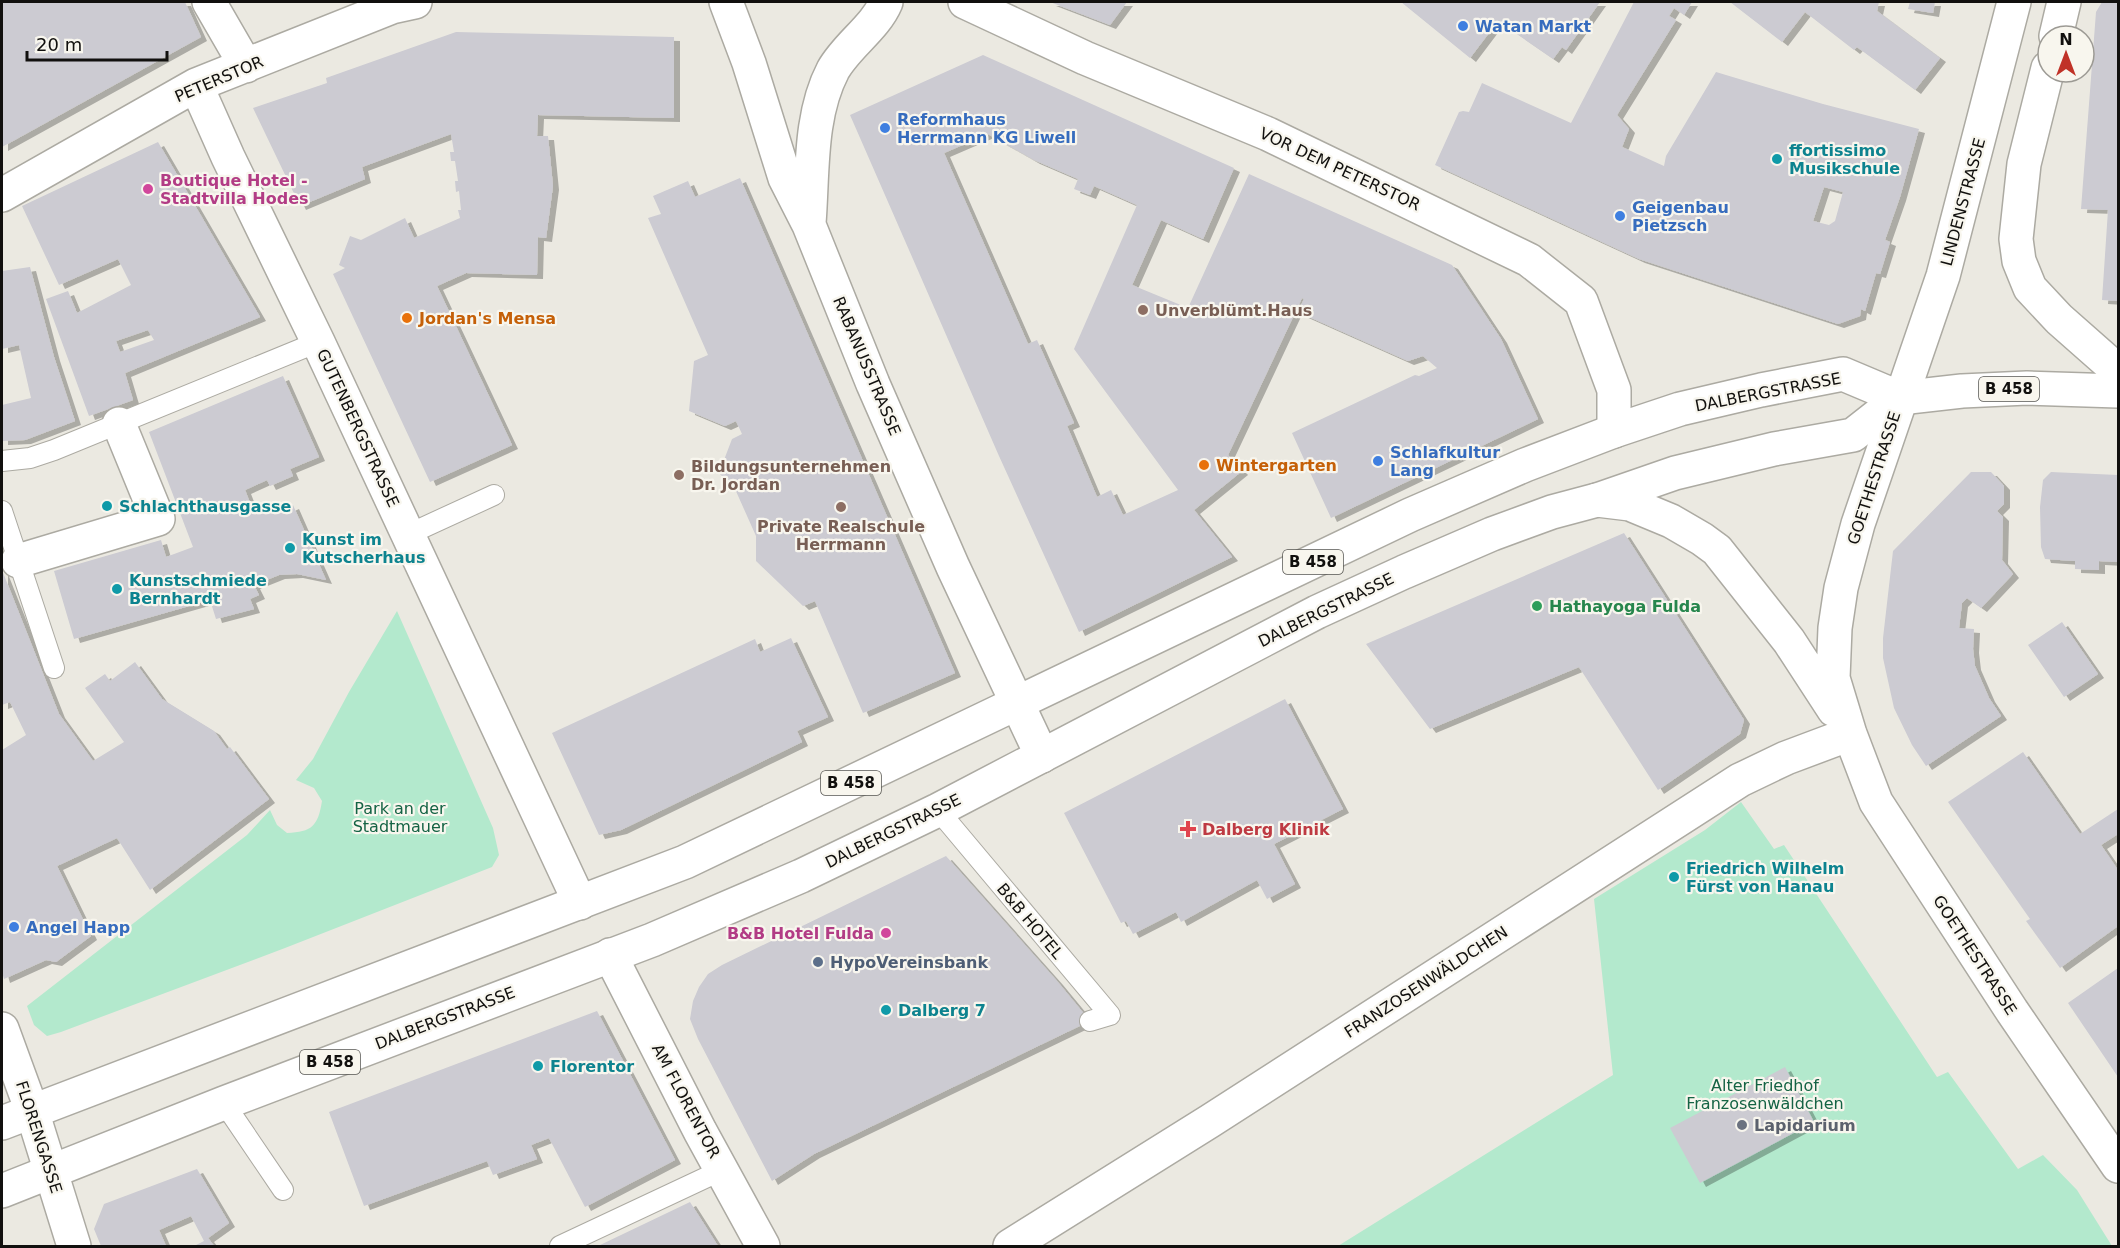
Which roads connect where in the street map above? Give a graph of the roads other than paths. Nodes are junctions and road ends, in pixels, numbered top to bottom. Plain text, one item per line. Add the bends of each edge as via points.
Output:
1 (209, 2) edge
2 (415, 2) edge
3 (726, 2) edge
4 (886, 2) edge
5 (965, 2) edge
6 (2014, 2) edge
7 (2064, 2) edge
8 (2059, 24) edge
9 (246, 66) junction
10 (2044, 84) edge
11 (196, 85) junction
12 (2, 195) edge
13 (809, 225) junction
14 (318, 342) junction
15 (2118, 371) edge
16 (2118, 391) edge
17 (1900, 398) junction
18 (119, 424) junction
19 (1614, 431) junction
20 (2, 461) edge
21 (494, 495) dead end
22 (1597, 500) junction
23 (2, 511) edge
24 (407, 535) junction
25 (18, 561) junction
26 (54, 668) dead end
27 (1017, 704) junction
28 (1850, 734) junction
29 (1042, 756) junction
30 (938, 810) junction
31 (580, 903) junction
32 (610, 955) junction
33 (1090, 1022) dead end
34 (2, 1029) edge
35 (224, 1103) junction
36 (32, 1111) junction
37 (2, 1123) edge
38 (2118, 1166) edge
39 (722, 1170) junction
40 (50, 1171) junction
41 (283, 1190) dead end
42 (2, 1191) edge
43 (74, 1246) edge
44 (560, 1246) edge
45 (763, 1246) edge
46 (1010, 1246) edge

1 - 9 street
2 - 9 street, PETERSTOR via 392,7
3 - 13 street, RABANUSSTRASSE via 785,178
4 - 13 street via 834,69 821,100
5 - 19 street, VOR DEM PETERSTOR via 1085,58 1268,134 1529,260 1581,301 1614,390
6 - 17 street, LINDENSTRASSE via 1943,276
7 - 8 street
9 - 11 street, PETERSTOR
10 - 15 street via 2025,164 2016,239 2019,261 2030,288
11 - 12 street, PETERSTOR
11 - 14 street, GUTENBERGSTRASSE
13 - 27 street, RABANUSSTRASSE via 964,593
14 - 18 lane
14 - 24 street, GUTENBERGSTRASSE
16 - 17 street, B 458 via 2027,388
17 - 19 street, DALBERGSTRASSE / B 458 via 1843,374 1680,409
17 - 22 street, DALBERGSTRASSE / B 458 via 1853,435 1675,473
17 - 28 street, GOETHESTRASSE via 1858,524 1835,628 1833,678
18 - 20 lane via 30,458
18 - 25 street via 158,519
19 - 27 street, DALBERGSTRASSE / B 458 via 1410,515
21 - 24 lane
22 - 28 street, GOETHESTRASSE via 1630,504 1671,521 1717,550 1790,641
22 - 29 street, DALBERGSTRASSE / B 458 via 1502,530 1317,612
23 - 25 lane
24 - 31 street, GUTENBERGSTRASSE
25 - 26 lane
27 - 29 street, RABANUSSTRASSE
27 - 31 street, DALBERGSTRASSE / B 458 via 685,862
28 - 38 street, GOETHESTRASSE via 1876,802
28 - 46 street, FRANZOSENWÄLDCHEN via 1740,780
29 - 30 street, DALBERGSTRASSE / B 458
30 - 32 street, DALBERGSTRASSE / B 458 via 801,876
30 - 33 lane, B&B HOTEL via 1110,1015
31 - 36 street, DALBERGSTRASSE / B 458
32 - 35 street, DALBERGSTRASSE / B 458
32 - 39 street, AM FLORENTOR
34 - 36 street, FLORENGASSE
35 - 40 street, DALBERGSTRASSE / B 458
35 - 41 lane
36 - 37 street, DALBERGSTRASSE / B 458
36 - 40 street, FLORENGASSE
39 - 44 lane
39 - 45 street, AM FLORENTOR
40 - 42 street, DALBERGSTRASSE / B 458
40 - 43 street, FLORENGASSE

